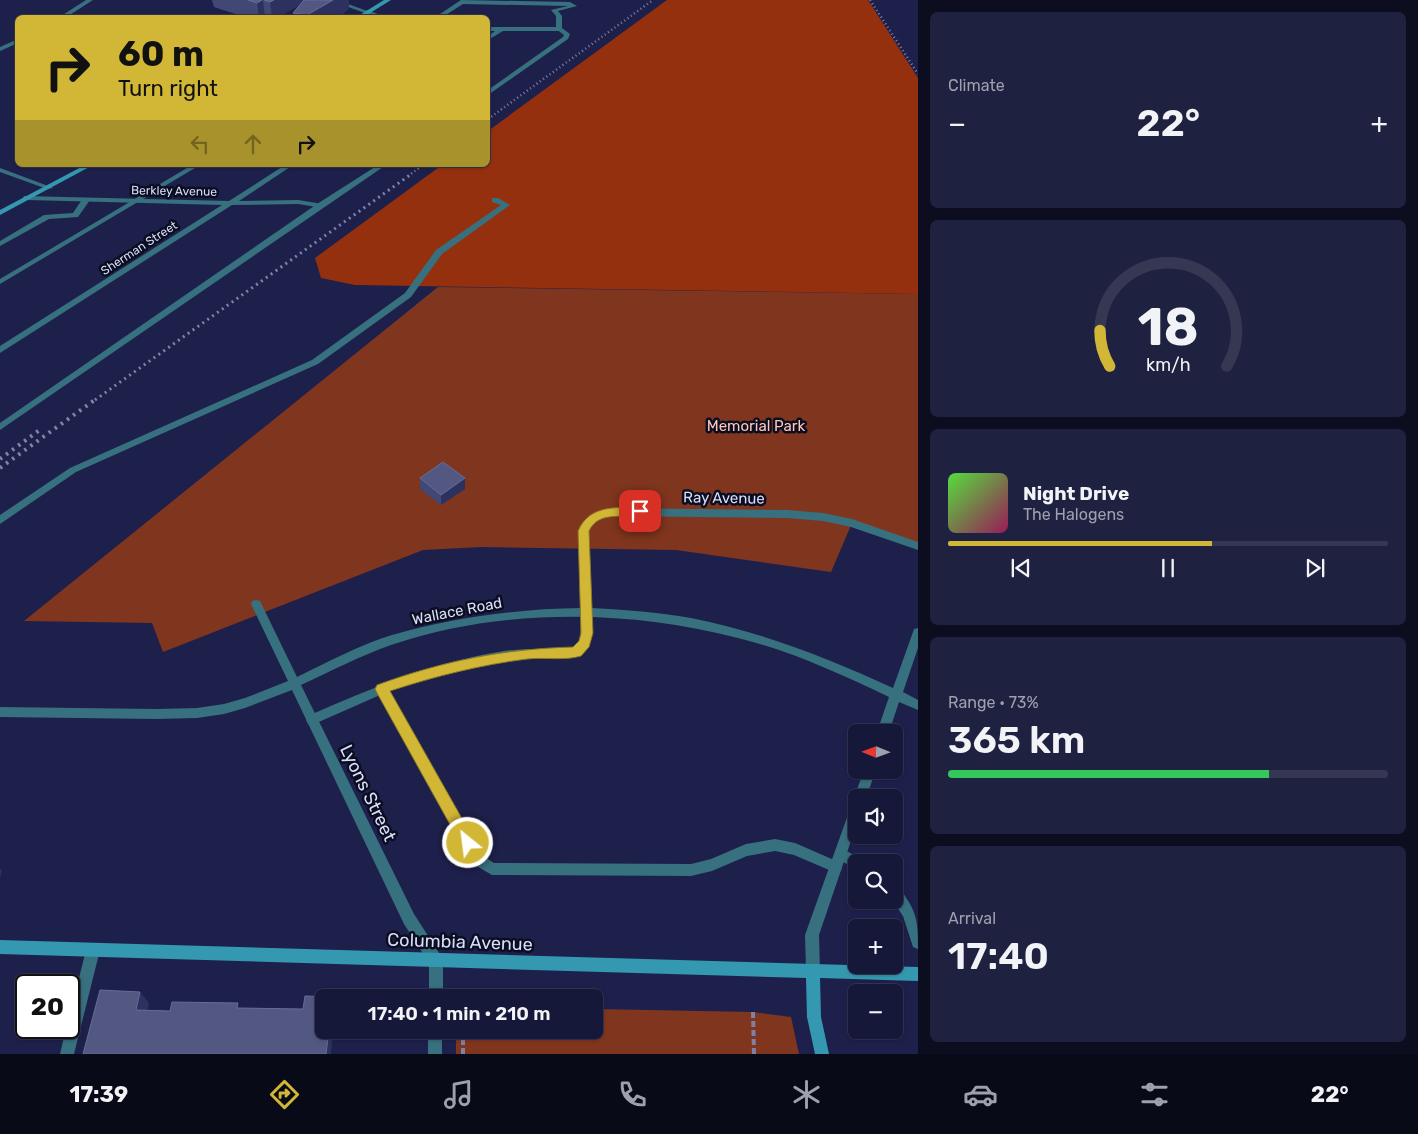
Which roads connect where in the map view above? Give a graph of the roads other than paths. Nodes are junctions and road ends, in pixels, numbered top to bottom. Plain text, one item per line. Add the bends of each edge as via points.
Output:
1 (90, 0) edge
2 (332, 0) edge
3 (388, 0) edge
4 (463, 1) edge
5 (367, 12) junction
6 (65, 15) edge
7 (362, 15) edge
8 (376, 15) edge
9 (441, 15) edge
10 (490, 28) edge
11 (502, 29) junction
12 (559, 29) junction
13 (490, 37) edge
14 (15, 42) edge
15 (0, 49) edge
16 (490, 92) edge
17 (86, 167) edge
18 (194, 167) edge
19 (287, 167) edge
20 (380, 167) edge
21 (0, 170) edge
22 (49, 188) junction
23 (27, 198) junction
24 (86, 200) junction
25 (494, 200) dead end
26 (136, 201) junction
27 (230, 204) junction
28 (320, 206) junction
29 (0, 213) edge
30 (0, 244) edge
31 (0, 282) edge
32 (0, 350) edge
33 (0, 427) edge
34 (0, 520) edge
35 (918, 546) edge
36 (256, 604) dead end
37 (587, 611) junction
38 (918, 632) edge
39 (294, 682) junction
40 (382, 689) junction
41 (896, 695) junction
42 (918, 705) edge
43 (0, 712) edge
44 (312, 720) junction
45 (886, 724) edge
46 (848, 832) edge
47 (838, 860) junction
48 (848, 862) edge
49 (903, 905) edge
50 (918, 942) edge
51 (0, 947) edge
52 (93, 950) junction
53 (436, 961) junction
54 (813, 971) junction
55 (918, 974) edge
56 (436, 989) edge
57 (435, 1039) edge
58 (67, 1054) edge
59 (434, 1054) edge
60 (822, 1054) edge

1 - 6 street
2 - 5 street
3 - 5 street
4 - 9 street
4 - 12 street via 573,4 573,8 554,10 559,16
5 - 7 street
5 - 8 street
10 - 11 street
11 - 12 street
11 - 13 street
12 - 16 street via 566,32 566,38
14 - 15 street
17 - 22 street
18 - 26 street
19 - 27 street, Sherman Street
20 - 28 street
21 - 22 street
22 - 23 street
23 - 24 street, Berkley Avenue
23 - 29 street
24 - 26 street, Berkley Avenue
24 - 30 street via 74,215 47,217
25 - 34 street via 506,205 438,252 408,295 315,362 73,470
26 - 27 street, Berkley Avenue
26 - 31 street
27 - 28 street, Berkley Avenue via 298,202
27 - 32 street, Sherman Street
28 - 33 street
35 - 37 street, Ray Avenue via 852,523 823,518 786,514 611,512 593,518 583,531
36 - 39 street, Lyons Street
37 - 39 street, Wallace Road via 487,618 438,627 350,656
37 - 40 street, Ray Avenue via 585,643 576,652 530,653 472,662
37 - 41 street, Wallace Road via 692,621 739,632 788,648
38 - 41 street
39 - 43 street, Wallace Road via 251,701 205,712 171,715
39 - 44 street, Lyons Street
40 - 44 street, Ray Avenue
40 - 47 street via 478,860 492,869 691,870 746,850 775,846
41 - 42 street, Wallace Road
41 - 45 street
44 - 53 street, Lyons Street via 409,919
46 - 47 street
47 - 48 street
47 - 54 street via 812,934
49 - 50 street
51 - 52 street, Columbia Avenue
52 - 53 street, Columbia Avenue
52 - 58 street
53 - 54 street, Columbia Avenue
53 - 56 street
54 - 55 street, Columbia Avenue
54 - 60 street via 814,1017
57 - 59 street

